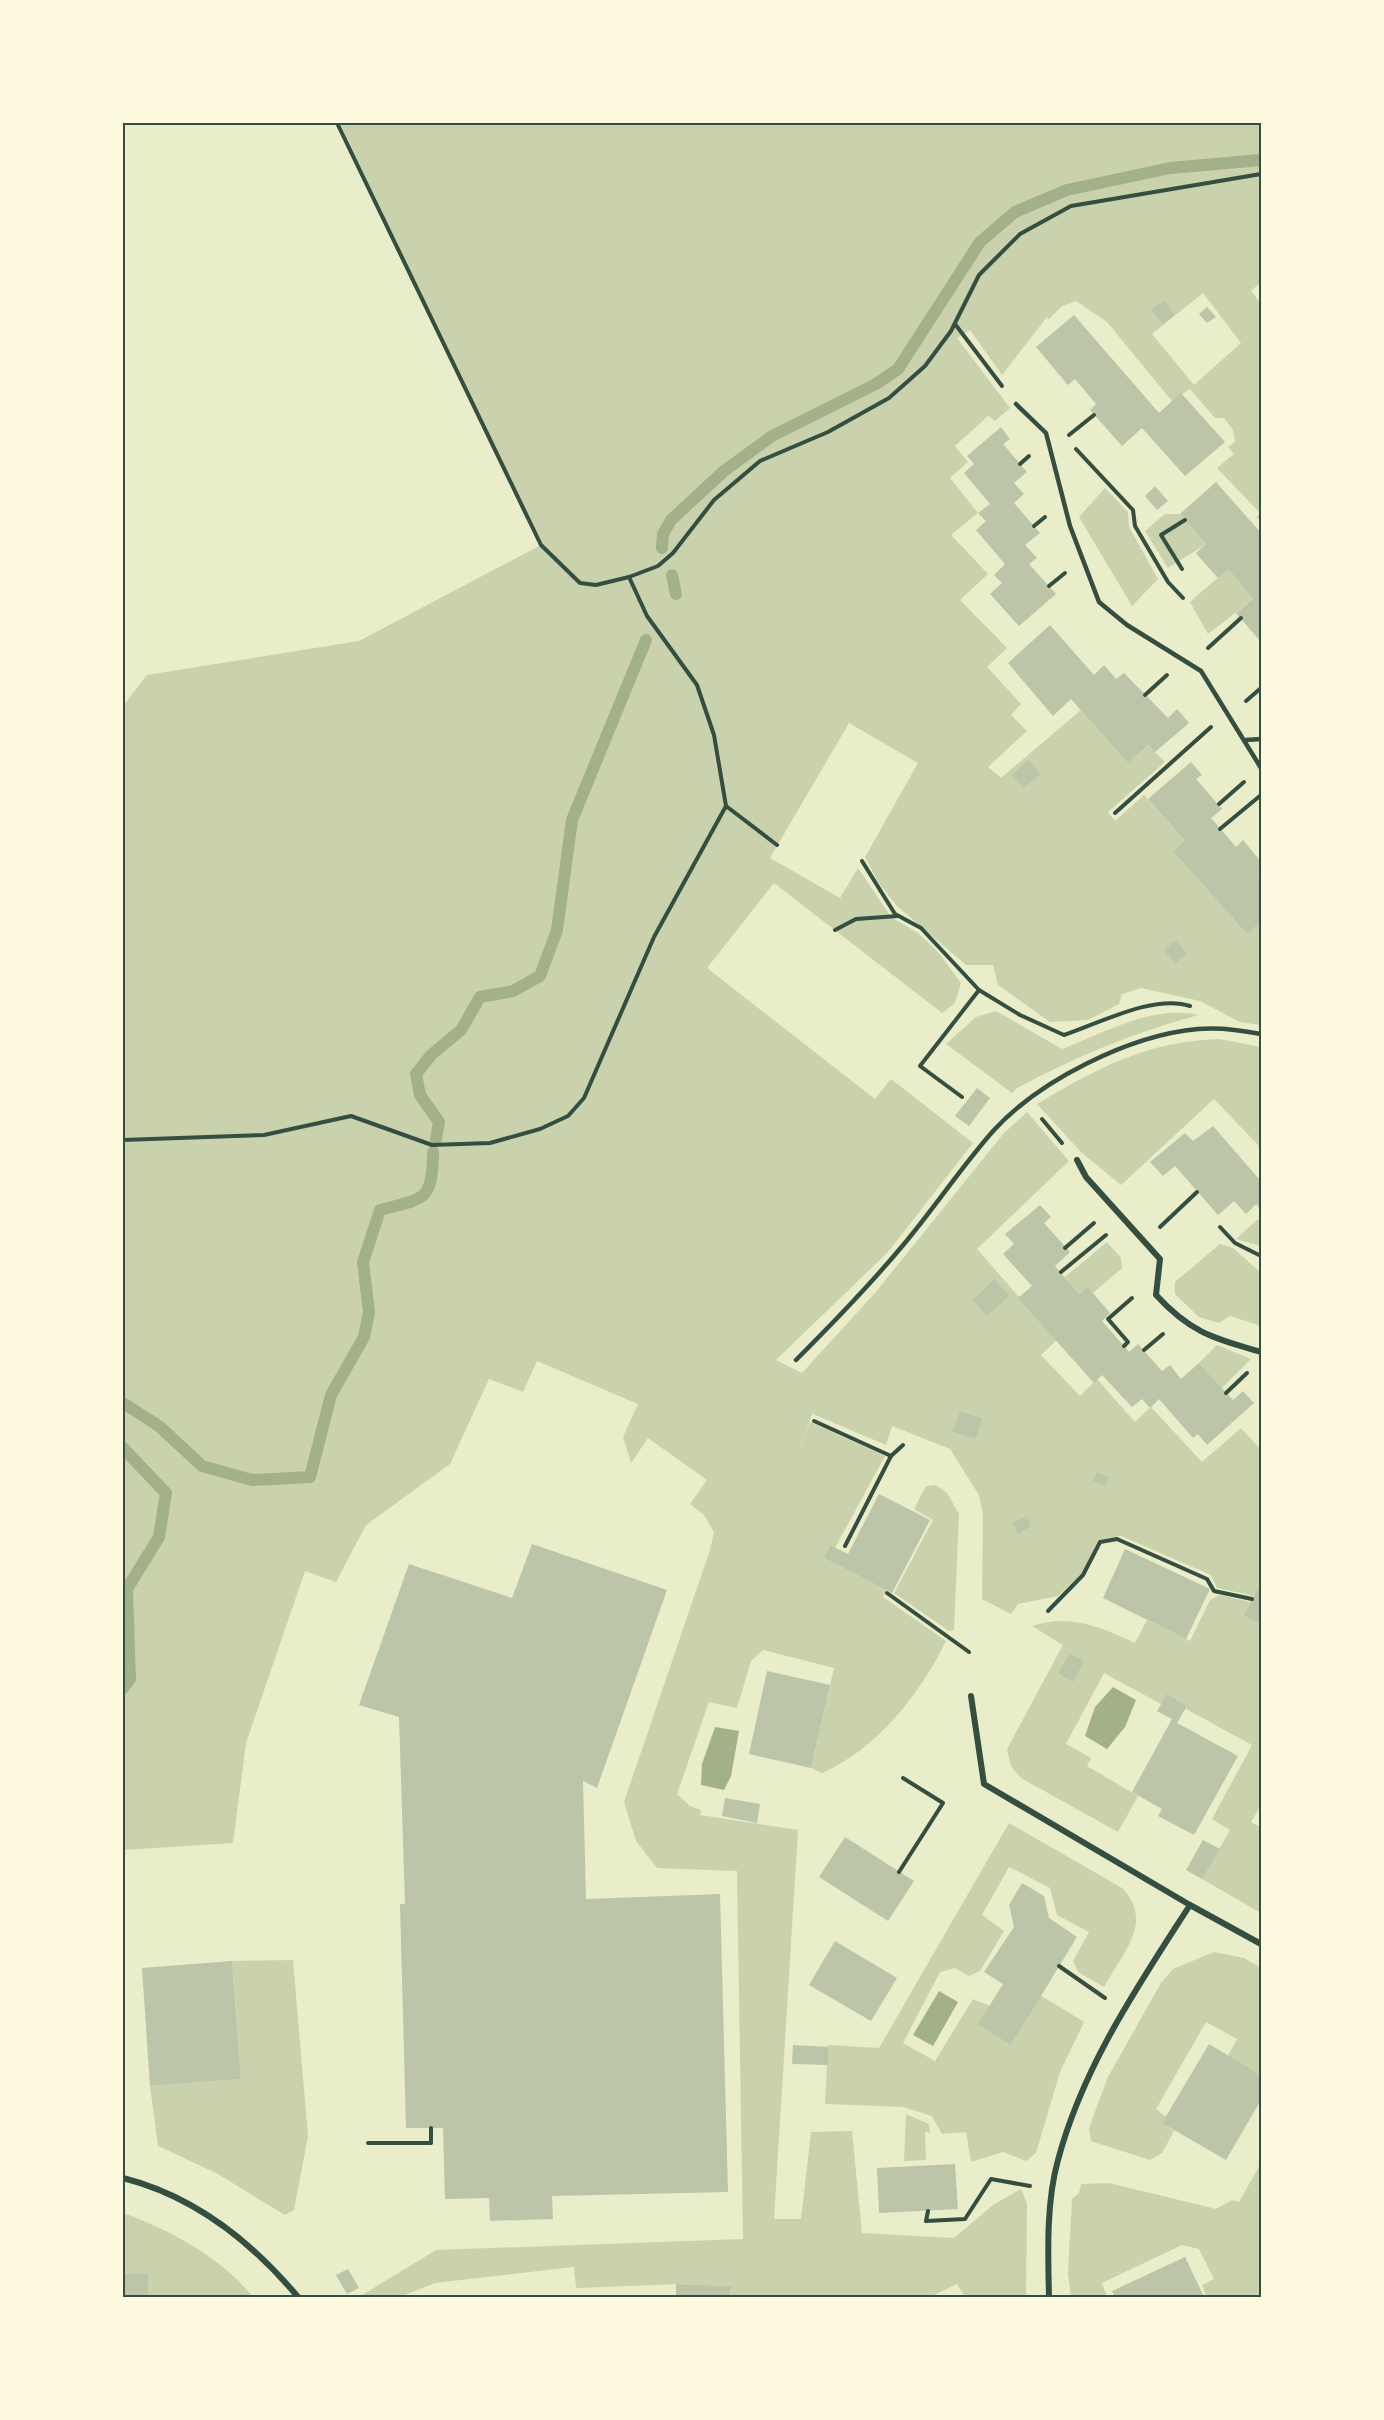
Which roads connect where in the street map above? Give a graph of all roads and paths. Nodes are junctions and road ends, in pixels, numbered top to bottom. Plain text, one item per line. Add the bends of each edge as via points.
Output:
1 (336, 123) edge
2 (1261, 174) edge
3 (955, 324) junction
4 (1016, 404) joint
5 (1076, 449) dead end
6 (1185, 520) dead end
7 (1182, 569) dead end
8 (629, 577) junction
9 (1183, 598) dead end
10 (1240, 618) dead end
11 (1190, 664) junction
12 (1228, 712) junction
13 (1261, 739) edge
14 (1245, 740) junction
15 (1261, 768) edge
16 (1261, 795) edge
17 (1219, 804) dead end
18 (726, 806) junction
19 (1115, 813) dead end
20 (1220, 829) dead end
21 (777, 845) dead end
22 (862, 861) dead end
23 (898, 916) junction
24 (835, 930) dead end
25 (979, 990) junction
26 (1201, 1010) dead end
27 (1261, 1034) edge
28 (962, 1097) dead end
29 (1026, 1100) junction
30 (123, 1140) edge
31 (1077, 1160) joint
32 (1197, 1192) dead end
33 (1113, 1206) junction
34 (1125, 1220) junction
35 (1220, 1227) dead end
36 (1145, 1242) junction
37 (1065, 1248) dead end
38 (1261, 1256) edge
39 (1061, 1272) dead end
40 (1160, 1273) junction
41 (1124, 1346) dead end
42 (1261, 1352) edge
43 (796, 1360) dead end
44 (1254, 1367) dead end
45 (1226, 1393) dead end
46 (814, 1421) dead end
47 (903, 1445) dead end
48 (891, 1456) junction
49 (845, 1546) dead end
50 (887, 1593) dead end
51 (1252, 1599) dead end
52 (1048, 1611) dead end
53 (969, 1652) dead end
54 (971, 1696) dead end
55 (903, 1778) dead end
56 (899, 1872) dead end
57 (1190, 1905) junction
58 (1261, 1944) edge
59 (1059, 1966) dead end
60 (1106, 1999) dead end
61 (431, 2128) dead end
62 (368, 2143) dead end
63 (123, 2178) edge
64 (1053, 2193) junction
65 (928, 2211) dead end
66 (298, 2297) edge
67 (1048, 2297) edge

1 - 8 path via 541,545 580,583 596,585
2 - 3 path via 1071,206 1020,234 979,275
3 - 4 path
3 - 8 path via 925,366 889,398 828,432 760,461 714,500 673,553 658,566
4 - 11 lane via 1046,433 1070,526 1099,602 1127,625
5 - 9 path via 1133,510 1135,526 1168,582
6 - 7 path via 1161,535
8 - 18 path via 647,616 697,685 714,735
10 - 11 path
11 - 12 lane via 1201,671
12 - 14 lane
12 - 19 path
13 - 14 lane
14 - 15 lane
15 - 17 path
16 - 20 path
18 - 21 path
18 - 30 path via 654,937 584,1098 568,1116 540,1129 489,1143 432,1144 351,1116 264,1135
22 - 23 path via 887,905
23 - 24 path via 856,919
23 - 25 path via 921,928
25 - 26 path via 1064,1035 1149,1004 1180,1003
25 - 28 path via 920,1066
27 - 29 lane via 1199,1029 1170,1034 1108,1054
29 - 31 path
29 - 43 lane via 994,1130 876,1277
31 - 33 street via 1086,1177
32 - 36 path
33 - 34 street
33 - 37 path
34 - 36 street
34 - 39 path
35 - 38 path via 1235,1243
36 - 40 street via 1160,1259
40 - 41 path via 1108,1319 1128,1342
40 - 42 street via 1156,1295 1176,1317 1200,1334
44 - 45 path
46 - 48 path
47 - 48 path
48 - 49 path
50 - 53 path
51 - 52 path via 1214,1591 1207,1579 1117,1539 1100,1542 1083,1575
54 - 57 street via 984,1784
55 - 56 path via 943,1803
57 - 58 street
57 - 64 street via 1098,2053 1074,2109 1057,2162
59 - 60 path
61 - 62 path via 431,2143
63 - 66 street via 180,2200 235,2233 260,2254
64 - 65 path via 991,2178 965,2219 926,2221
64 - 67 street

